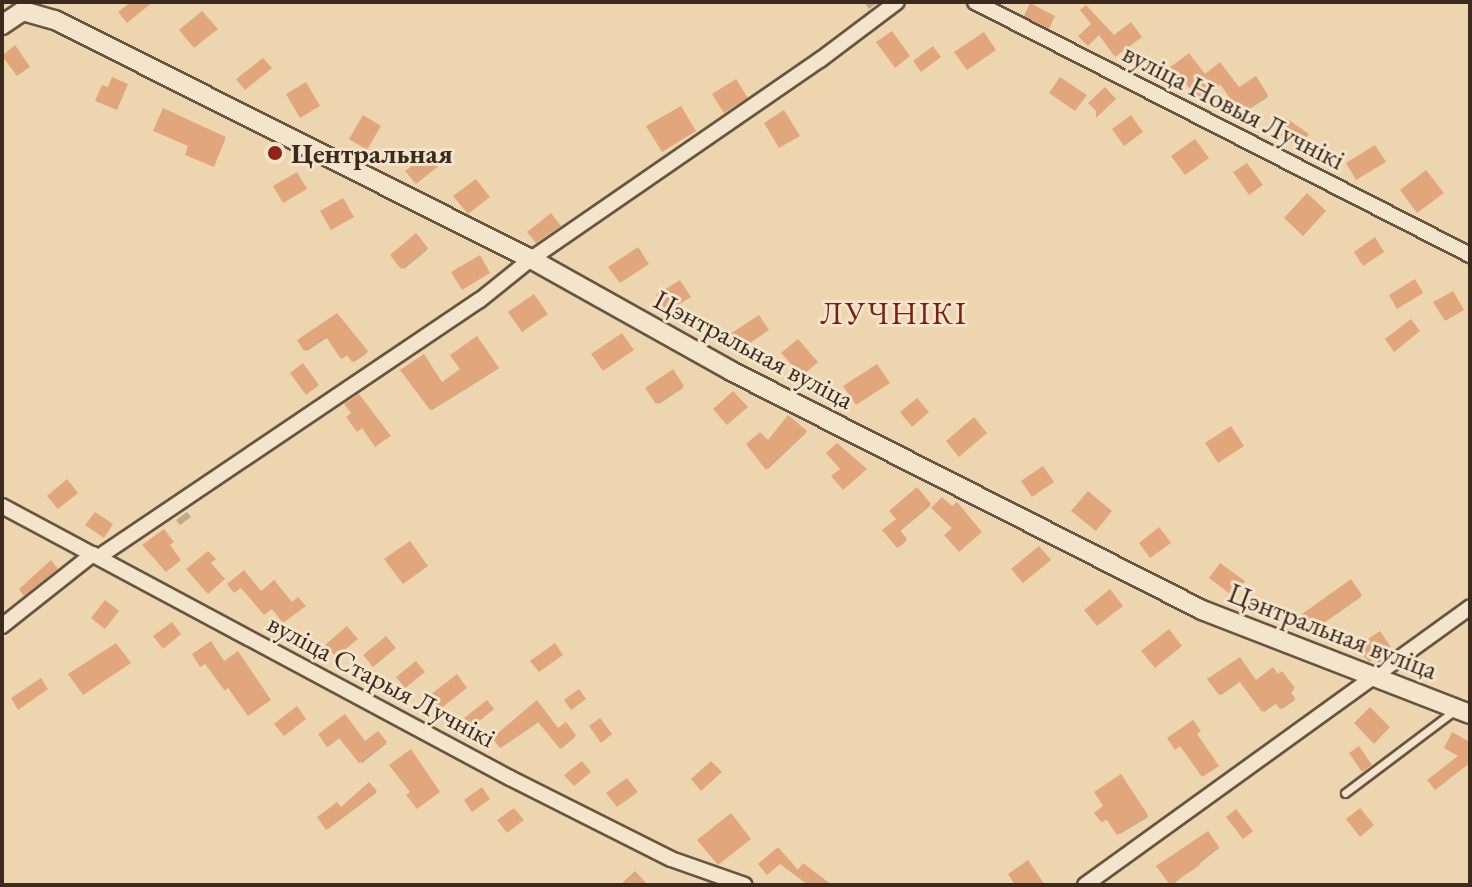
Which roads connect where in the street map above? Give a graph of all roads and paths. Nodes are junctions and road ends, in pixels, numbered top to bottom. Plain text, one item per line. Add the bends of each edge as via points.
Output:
1 (897, 2) edge
2 (975, 2) edge
3 (20, 6) edge
4 (2, 25) edge
5 (1470, 255) edge
6 (531, 259) junction
7 (2, 506) edge
8 (97, 555) junction
9 (1470, 607) edge
10 (2, 626) edge
11 (1372, 677) junction
12 (1463, 711) edge
13 (1345, 793) dead end
14 (745, 885) edge
15 (1085, 885) edge

1 - 6 street
2 - 5 street, вуліца Новыя Лучнікі
3 - 4 main road
3 - 6 main road, Цэнтральная вуліца
6 - 8 street via 480,300
6 - 11 main road, Цэнтральная вуліца via 731,371 1202,610
7 - 8 street, вуліца Старыя Лучнікі
8 - 10 street
8 - 14 street, вуліца Старыя Лучнікі via 510,778 671,859
9 - 11 street
11 - 12 main road, Цэнтральная вуліца
11 - 15 street
12 - 13 lane

